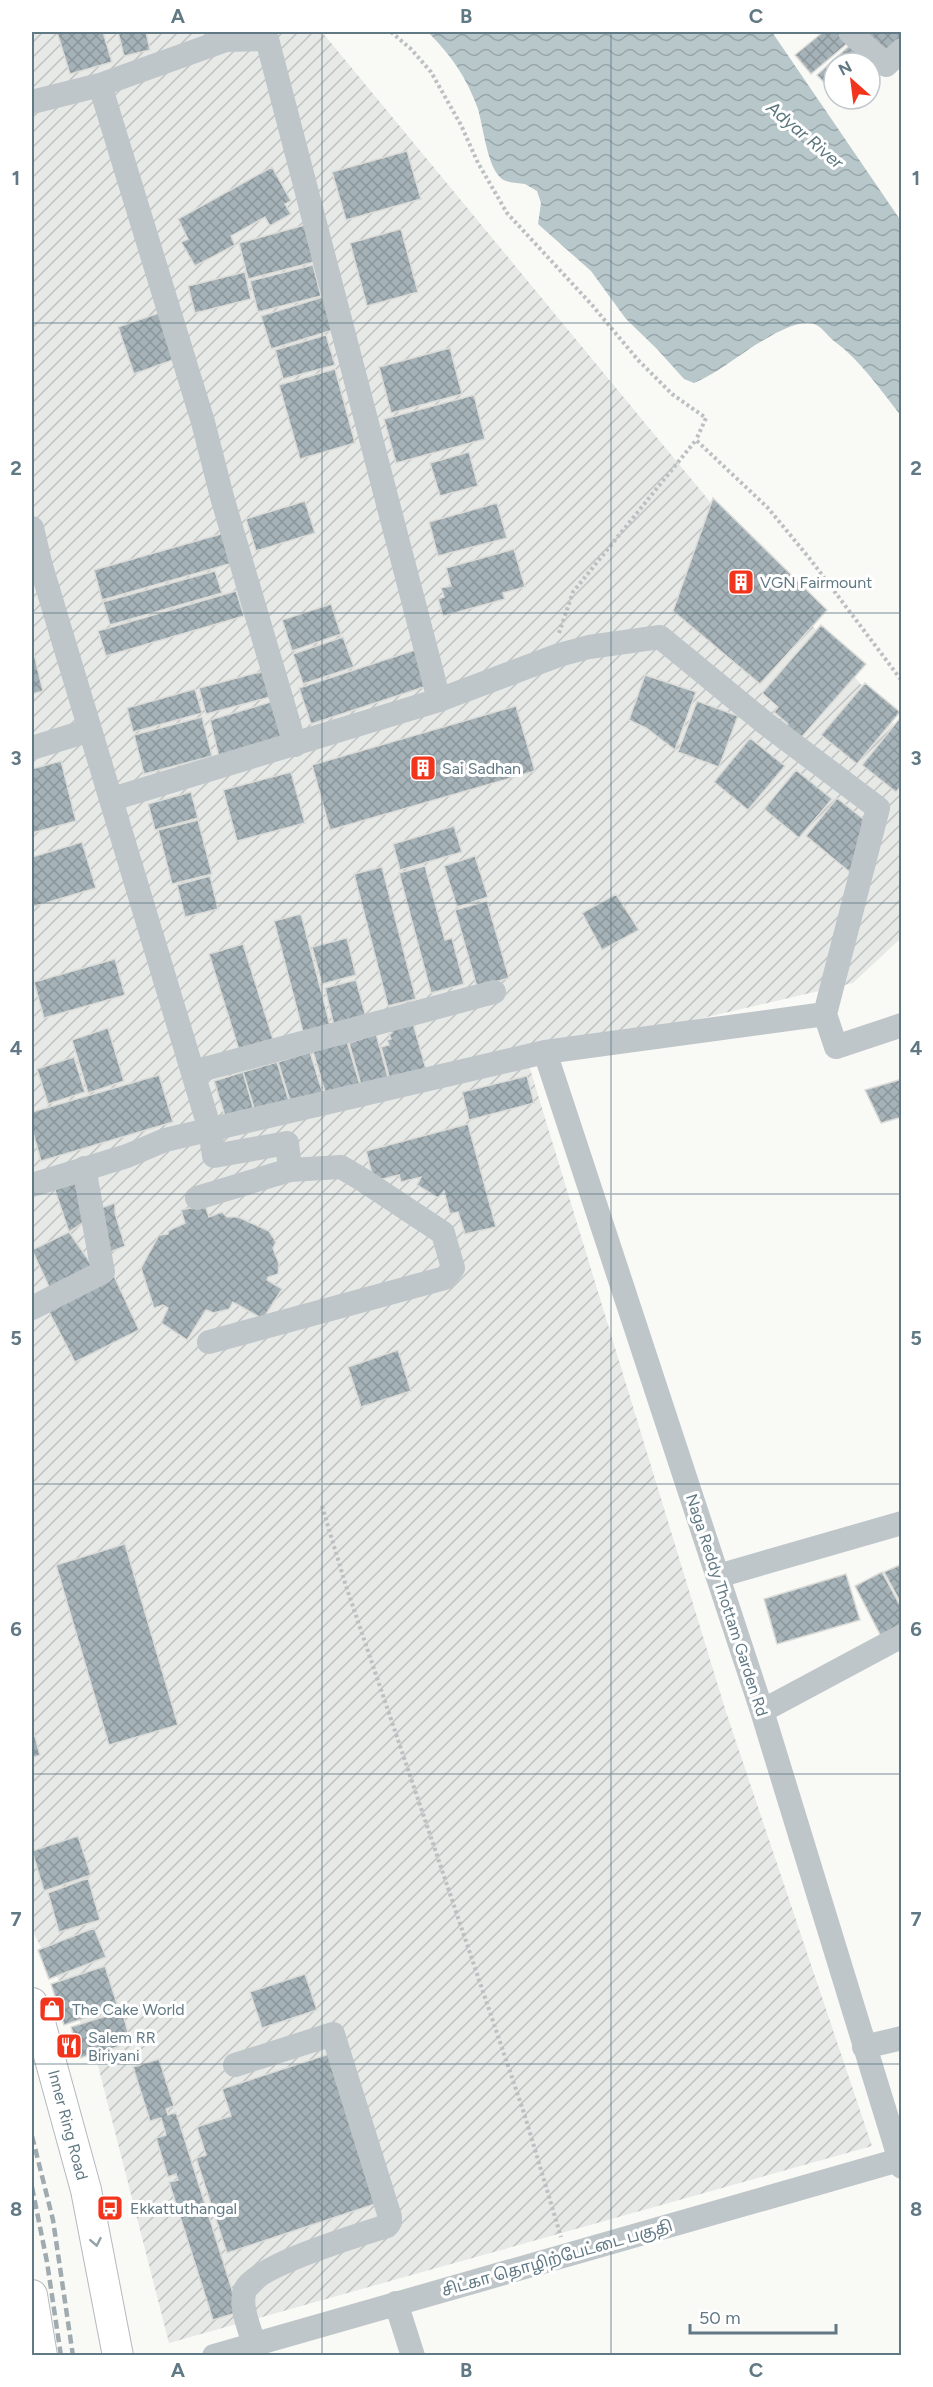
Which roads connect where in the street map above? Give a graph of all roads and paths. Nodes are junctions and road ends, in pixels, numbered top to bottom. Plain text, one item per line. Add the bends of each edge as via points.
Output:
1 (391, 32) edge
2 (850, 32) edge
3 (902, 50) edge
4 (100, 85) junction
5 (32, 102) edge
6 (696, 440) junction
7 (32, 528) edge
8 (36, 567) edge
9 (559, 655) junction
10 (902, 681) edge
11 (439, 700) junction
12 (90, 730) junction
13 (295, 745) junction
14 (32, 748) edge
15 (112, 799) junction
16 (494, 992) dead end
17 (825, 1014) junction
18 (902, 1025) edge
19 (545, 1052) junction
20 (193, 1072) junction
21 (210, 1130) junction
22 (84, 1168) junction
23 (290, 1170) junction
24 (32, 1185) edge
25 (197, 1198) dead end
26 (32, 1308) edge
27 (209, 1342) dead end
28 (322, 1506) dead end
29 (902, 1523) edge
30 (718, 1576) junction
31 (902, 1636) edge
32 (762, 1712) junction
33 (32, 2003) edge
34 (902, 2038) edge
35 (864, 2047) junction
36 (235, 2065) dead end
37 (900, 2164) edge
38 (566, 2255) junction
39 (32, 2295) edge
40 (396, 2303) junction
41 (254, 2344) junction
42 (42, 2355) edge
43 (118, 2355) edge
44 (214, 2355) edge
45 (413, 2355) edge

1 - 6 path via 431,72 507,213 638,360 672,394 706,418
2 - 3 street via 886,65
4 - 5 street
4 - 11 street via 226,40 267,39
4 - 13 street via 203,422
6 - 9 path via 573,592 559,634
6 - 10 path via 768,508
7 - 8 street
8 - 12 street
9 - 11 street
9 - 17 street via 589,646 660,637 878,808
11 - 13 street
12 - 14 street
12 - 15 street
13 - 15 street
15 - 20 street
16 - 20 street
17 - 18 street via 836,1047
17 - 19 street
19 - 21 street
19 - 30 street, Naga Reddy Thottam Garden Rd
20 - 21 street
21 - 22 street via 165,1140
21 - 23 street via 214,1156 287,1143
22 - 24 street
22 - 26 street via 104,1272
23 - 25 street
23 - 27 street via 341,1167 363,1180 443,1233 453,1269 445,1278
28 - 38 path via 524,2113
29 - 30 street
30 - 32 street, Naga Reddy Thottam Garden Rd
31 - 32 street
32 - 35 street, Naga Reddy Thottam Garden Rd
33 -> 43 main road, Inner Ring Road via 86,2190
34 - 35 street
35 - 37 street, Naga Reddy Thottam Garden Rd
36 - 41 street via 333,2034 390,2217 387,2226 272,2268 246,2288 243,2301
37 - 38 street, சிட்கா தொழிற்பேட்டை பகுதி
38 - 40 street, சிட்கா தொழிற்பேட்டை பகுதி
39 - 42 main road
40 - 41 street, சிட்கா தொழிற்பேட்டை பகுதி
40 - 45 street
41 - 44 street, சிட்கா தொழிற்பேட்டை பகுதி

